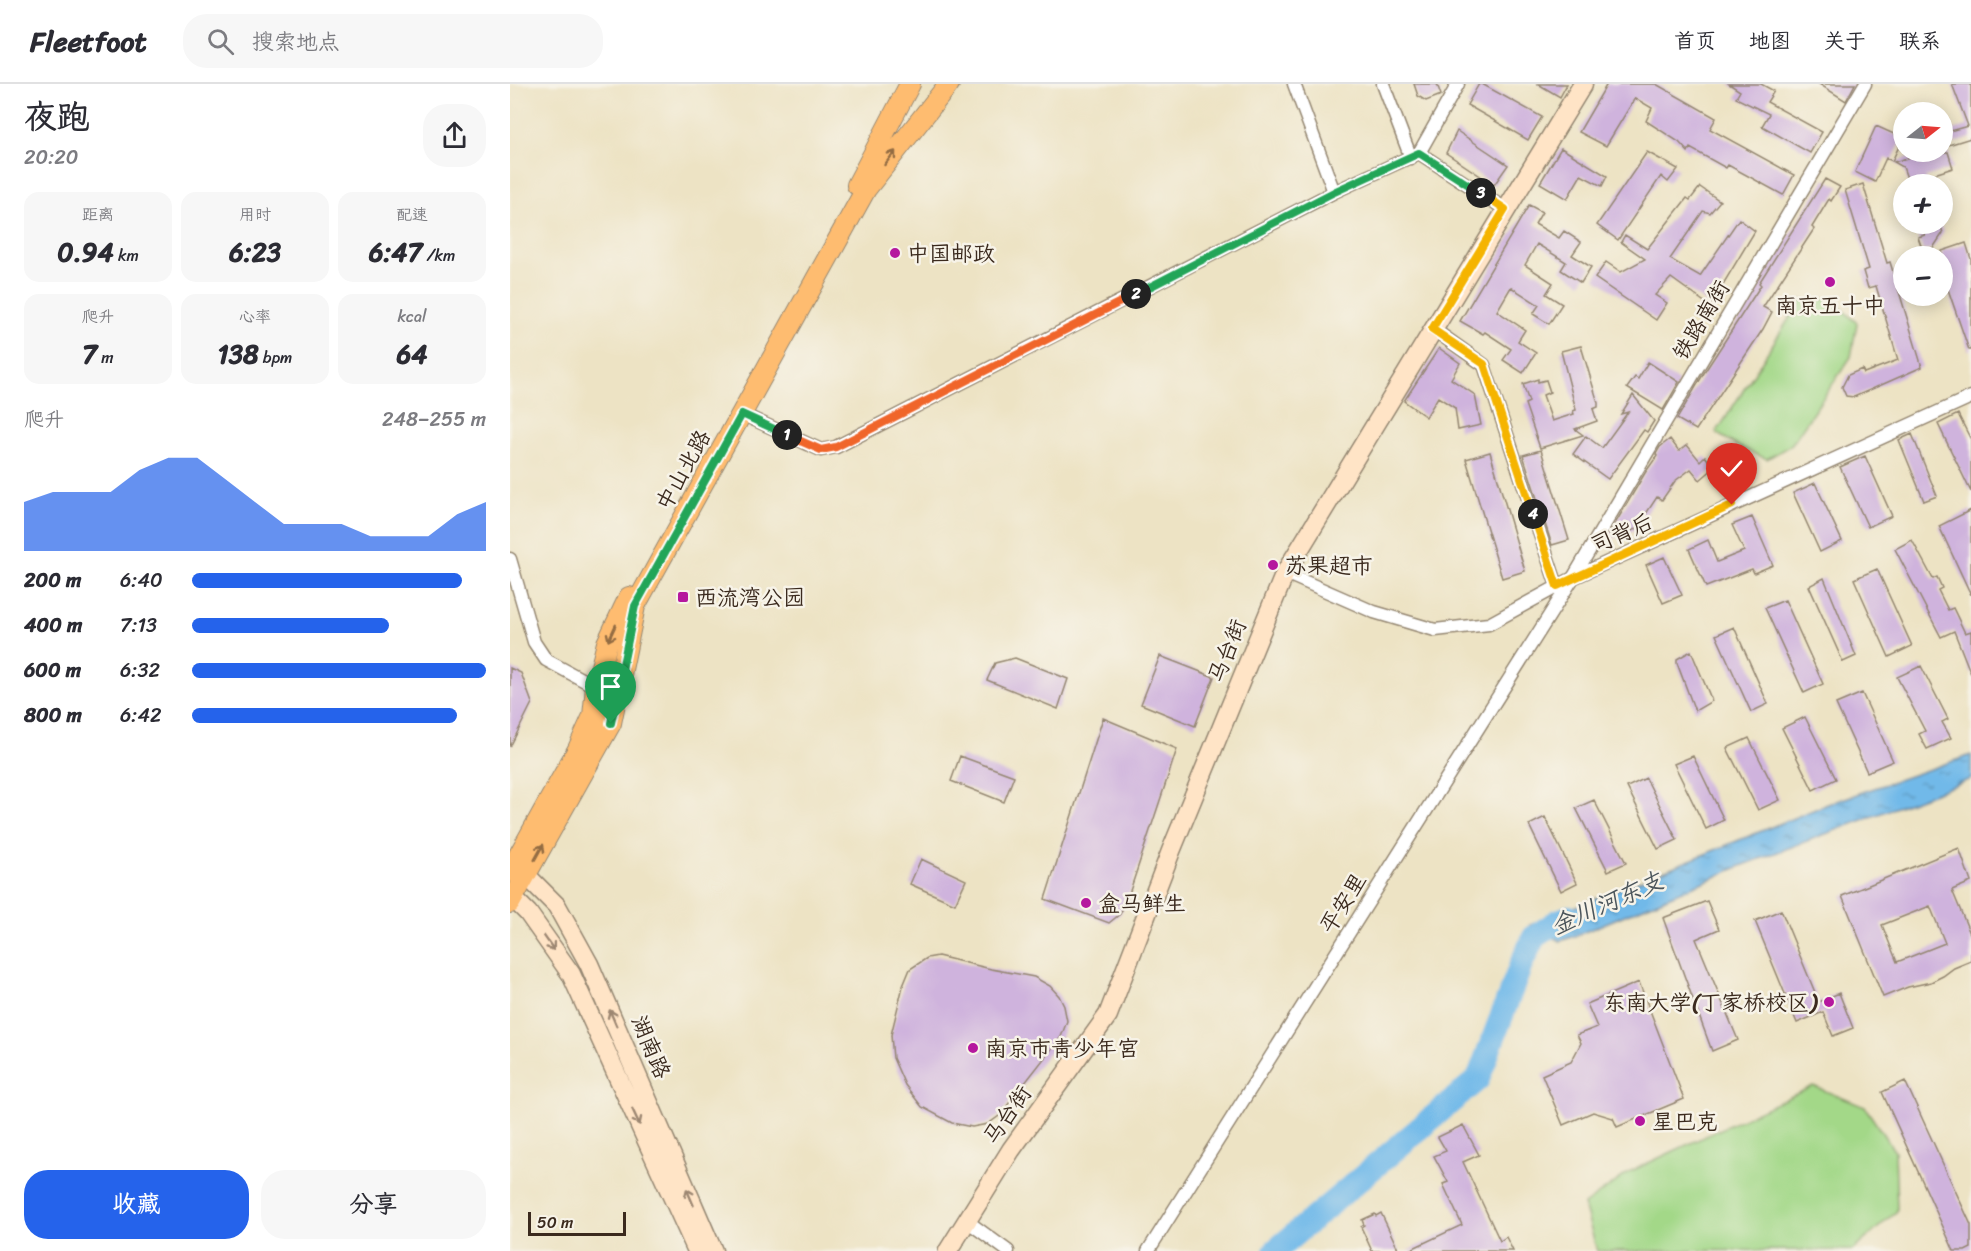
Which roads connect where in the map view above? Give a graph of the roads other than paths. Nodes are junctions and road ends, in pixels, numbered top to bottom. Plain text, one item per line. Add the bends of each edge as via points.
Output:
1 (910, 84) edge
2 (949, 84) edge
3 (1294, 84) edge
4 (1383, 84) edge
5 (1458, 84) edge
6 (1583, 84) edge
7 (1865, 84) edge
8 (1415, 155) junction
9 (1334, 192) junction
10 (1505, 209) junction
11 (1432, 329) junction
12 (1971, 397) edge
13 (742, 414) junction
14 (510, 559) edge
15 (1284, 573) junction
16 (1573, 578) junction
17 (1557, 586) junction
18 (596, 687) junction
19 (515, 870) edge
20 (511, 899) edge
21 (967, 1221) junction
22 (697, 1251) edge
23 (713, 1251) edge
24 (948, 1251) edge
25 (1008, 1251) edge
26 (1148, 1251) edge

1 -> 18 main road, 中山北路 via 626,601 607,643
13 -> 2 main road, 中山北路 via 866,189
3 - 9 street
4 - 8 street
5 - 8 street
6 - 10 street, 马台街
7 - 16 street, 铁路南街
8 - 9 street
8 - 10 street
9 - 13 street via 836,447 821,450
10 - 11 street, 马台街
11 - 15 street, 马台街
11 - 17 street via 1484,364
12 - 16 street, 司背后
19 -> 13 main road, 中山北路 via 611,723 635,606
14 - 18 street via 534,642 546,660
15 - 17 street, 司背后 via 1374,612 1435,630 1489,624
15 - 21 street, 马台街 via 1108,1015 1011,1150
16 - 17 street, 司背后
16 - 26 street, 平安里
18 - 19 main road, 中山北路 via 593,716
19 - 20 main road, 中山北路
23 -> 19 street, 湖南路 via 589,964 557,906
20 -> 22 street, 湖南路 via 528,913 571,974
21 - 24 street, 马台街
21 - 25 street

